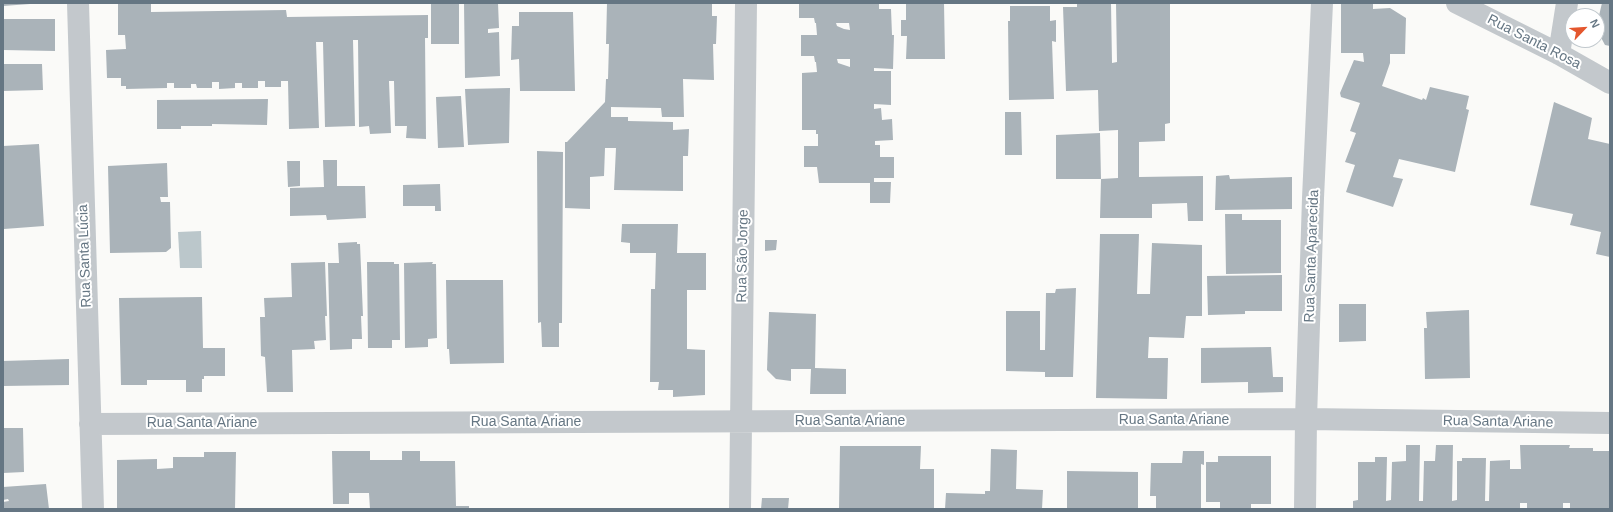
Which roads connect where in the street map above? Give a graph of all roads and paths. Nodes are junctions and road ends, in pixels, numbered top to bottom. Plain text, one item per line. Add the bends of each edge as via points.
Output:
1 (78, 3) edge
2 (746, 3) edge
3 (1322, 3) edge
4 (1457, 3) edge
5 (1567, 3) edge
6 (1559, 54) junction
7 (1610, 83) edge
8 (1306, 419) junction
9 (741, 422) junction
10 (1610, 423) edge
11 (90, 424) junction
12 (93, 509) edge
13 (740, 509) edge
14 (1305, 509) edge

1 - 11 street, Rua Santa Lúcia
2 - 9 street, Rua São Jorge
3 - 8 street, Rua Santa Aparecida
4 - 6 street, Rua Santa Rosa
5 - 6 street
6 - 7 street, Rua Santa Rosa
8 - 9 street, Rua Santa Ariane
8 - 10 street, Rua Santa Ariane
8 - 14 street, Rua Santa Aparecida
9 - 11 street, Rua Santa Ariane
9 - 13 street, Rua São Jorge
11 - 12 street, Rua Santa Lúcia

